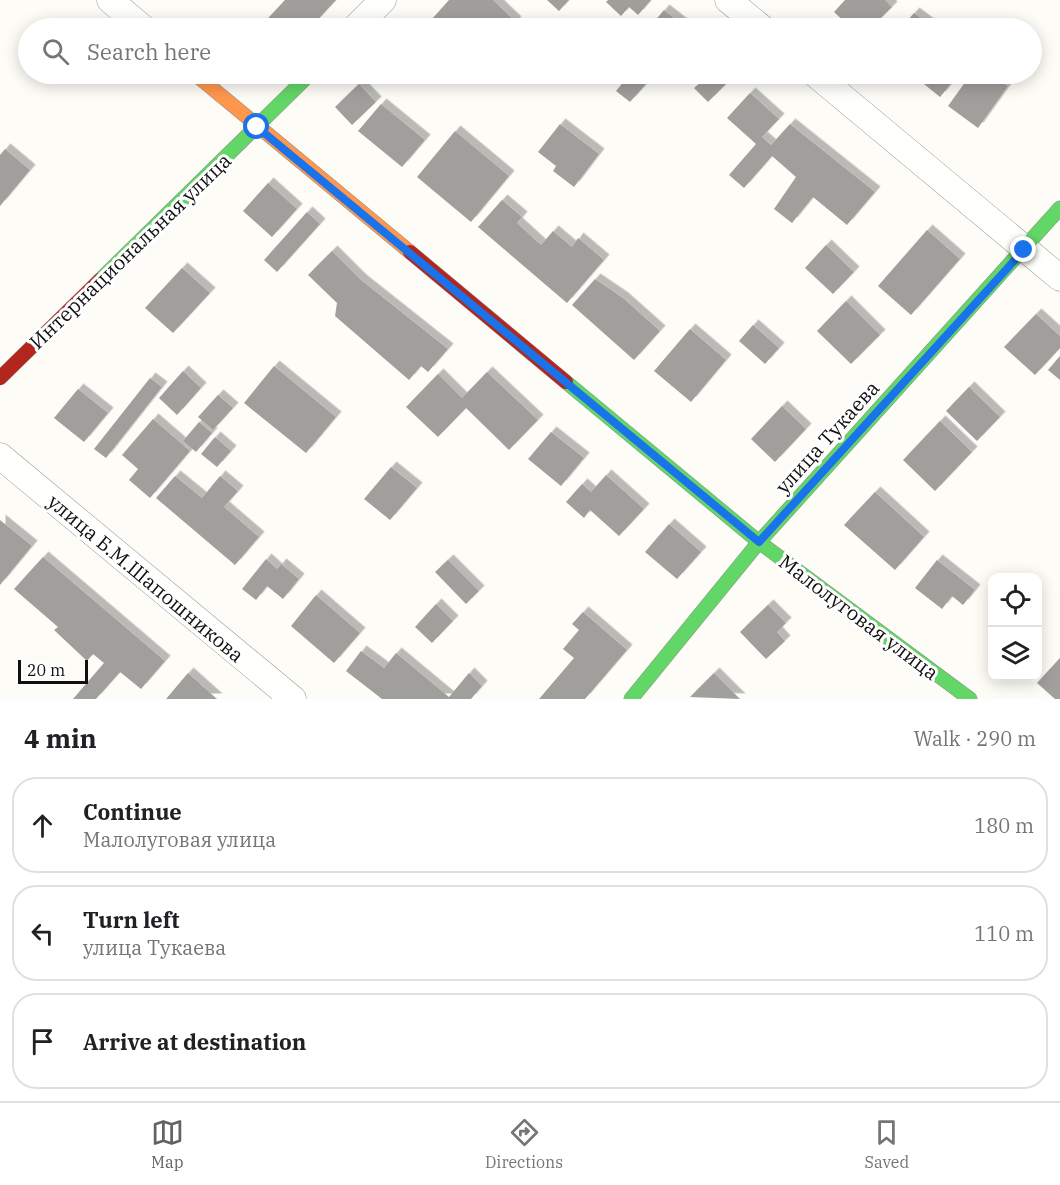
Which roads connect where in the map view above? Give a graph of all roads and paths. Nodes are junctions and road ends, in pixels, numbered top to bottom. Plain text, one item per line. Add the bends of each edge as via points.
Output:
1 (110, 0) edge
2 (383, 0) edge
3 (728, 0) edge
4 (131, 18) edge
5 (365, 18) edge
6 (750, 18) edge
7 (207, 84) edge
8 (300, 84) edge
9 (827, 84) edge
10 (257, 127) junction
11 (1060, 208) edge
12 (1024, 250) junction
13 (1060, 278) edge
14 (0, 378) edge
15 (0, 456) edge
16 (759, 542) junction
17 (293, 699) edge
18 (631, 699) edge
19 (970, 699) edge

1 - 4 street
2 - 5 street
3 - 6 street
7 - 10 street, Малолуговая улица
8 - 10 street, Интернациональная улица
9 - 12 street
10 - 14 street, Интернациональная улица
10 - 16 street, Малолуговая улица
11 - 12 street, улица Тукаева
12 - 13 street
12 - 16 street, улица Тукаева
15 - 17 street, улица Б.М.Шапошникова
16 - 18 street, улица Тукаева
16 - 19 street, Малолуговая улица

